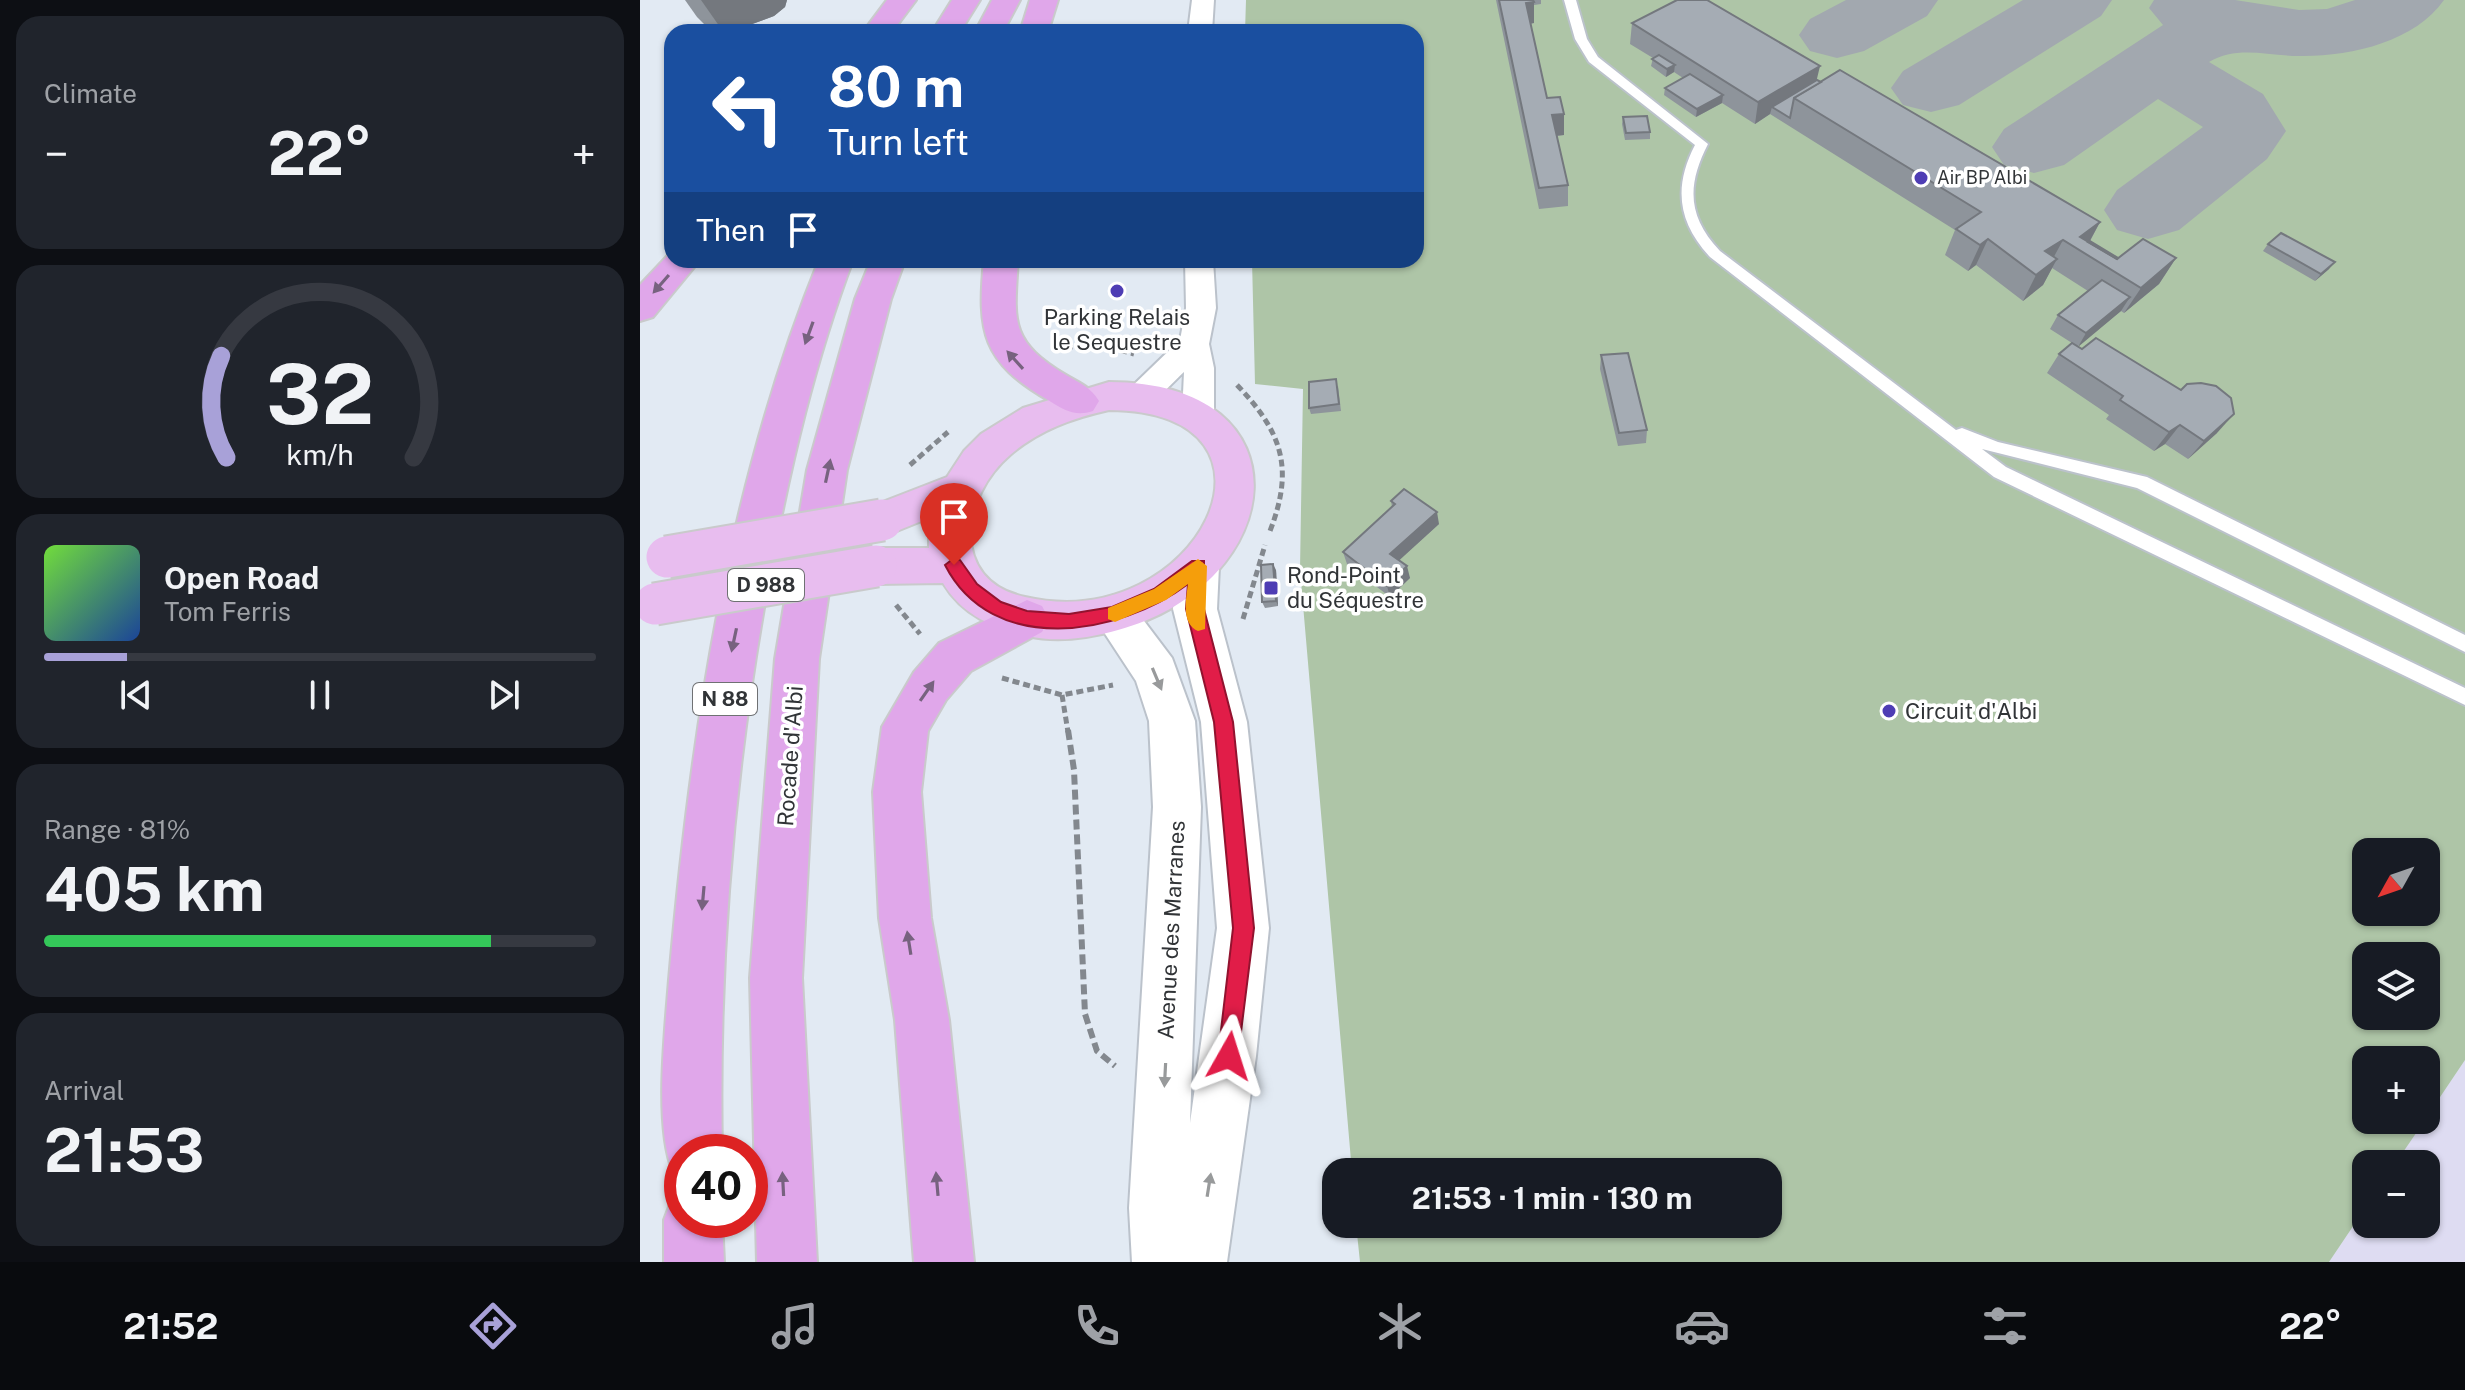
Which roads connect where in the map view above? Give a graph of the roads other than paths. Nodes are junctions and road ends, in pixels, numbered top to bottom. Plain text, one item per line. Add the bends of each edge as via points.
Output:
1 (902, 0) edge
2 (966, 0) edge
3 (1006, 0) edge
4 (1044, 0) edge
5 (1203, 0) edge
6 (1570, 0) edge
7 (883, 24) edge
8 (951, 24) edge
9 (993, 24) edge
10 (1036, 24) edge
11 (1201, 24) edge
12 (676, 268) edge
13 (833, 268) edge
14 (885, 268) edge
15 (1000, 268) edge
16 (1199, 268) edge
17 (640, 308) edge
18 (1194, 344) junction
19 (1138, 396) junction
20 (1080, 401) junction
21 (1198, 415) junction
22 (1934, 421) junction
23 (959, 489) junction
24 (654, 558) edge
25 (954, 565) junction
26 (1198, 566) junction
27 (648, 606) edge
28 (1114, 614) junction
29 (1027, 619) junction
30 (2465, 644) edge
31 (2465, 697) edge
32 (693, 1134) edge
33 (693, 1238) edge
34 (694, 1262) edge
35 (787, 1262) edge
36 (944, 1262) edge
37 (1162, 1262) edge
38 (1197, 1262) edge

1 - 7 highway
2 - 8 highway
3 - 9 highway
4 - 10 highway
5 - 11 street
6 - 22 lane via 1593,59 1702,144 1687,182 1693,232
12 -> 17 highway
13 -> 32 highway, N 88 via 800,358 730,661 693,1003
35 -> 14 highway, Rocade d'Albi via 776,978 797,659 827,470
20 -> 15 highway via 1024,370 1003,346 996,313
16 - 18 street via 1201,308
18 - 19 street
18 - 21 street
19 - 20 main road
19 - 21 main road
20 - 23 main road via 1009,433 980,459
21 - 26 main road via 1222,437 1235,466 1235,499 1223,533
22 - 30 lane via 1995,448 2141,482
22 - 31 lane via 2000,472
23 - 24 main road, D 988, bridge via 882,520
23 - 25 main road via 948,528
25 - 27 main road, D 988, bridge via 876,566
25 - 29 main road via 970,589 995,607
26 - 28 main road via 1160,595
38 -> 26 street via 1243,928 1224,722 1195,609
28 - 29 main road via 1069,622
28 -> 37 street, Avenue des Marranes via 1156,672 1172,721 1177,807 1158,1208
36 -> 29 highway via 922,1020 904,902 897,792 905,727 955,657
33 - 34 highway

